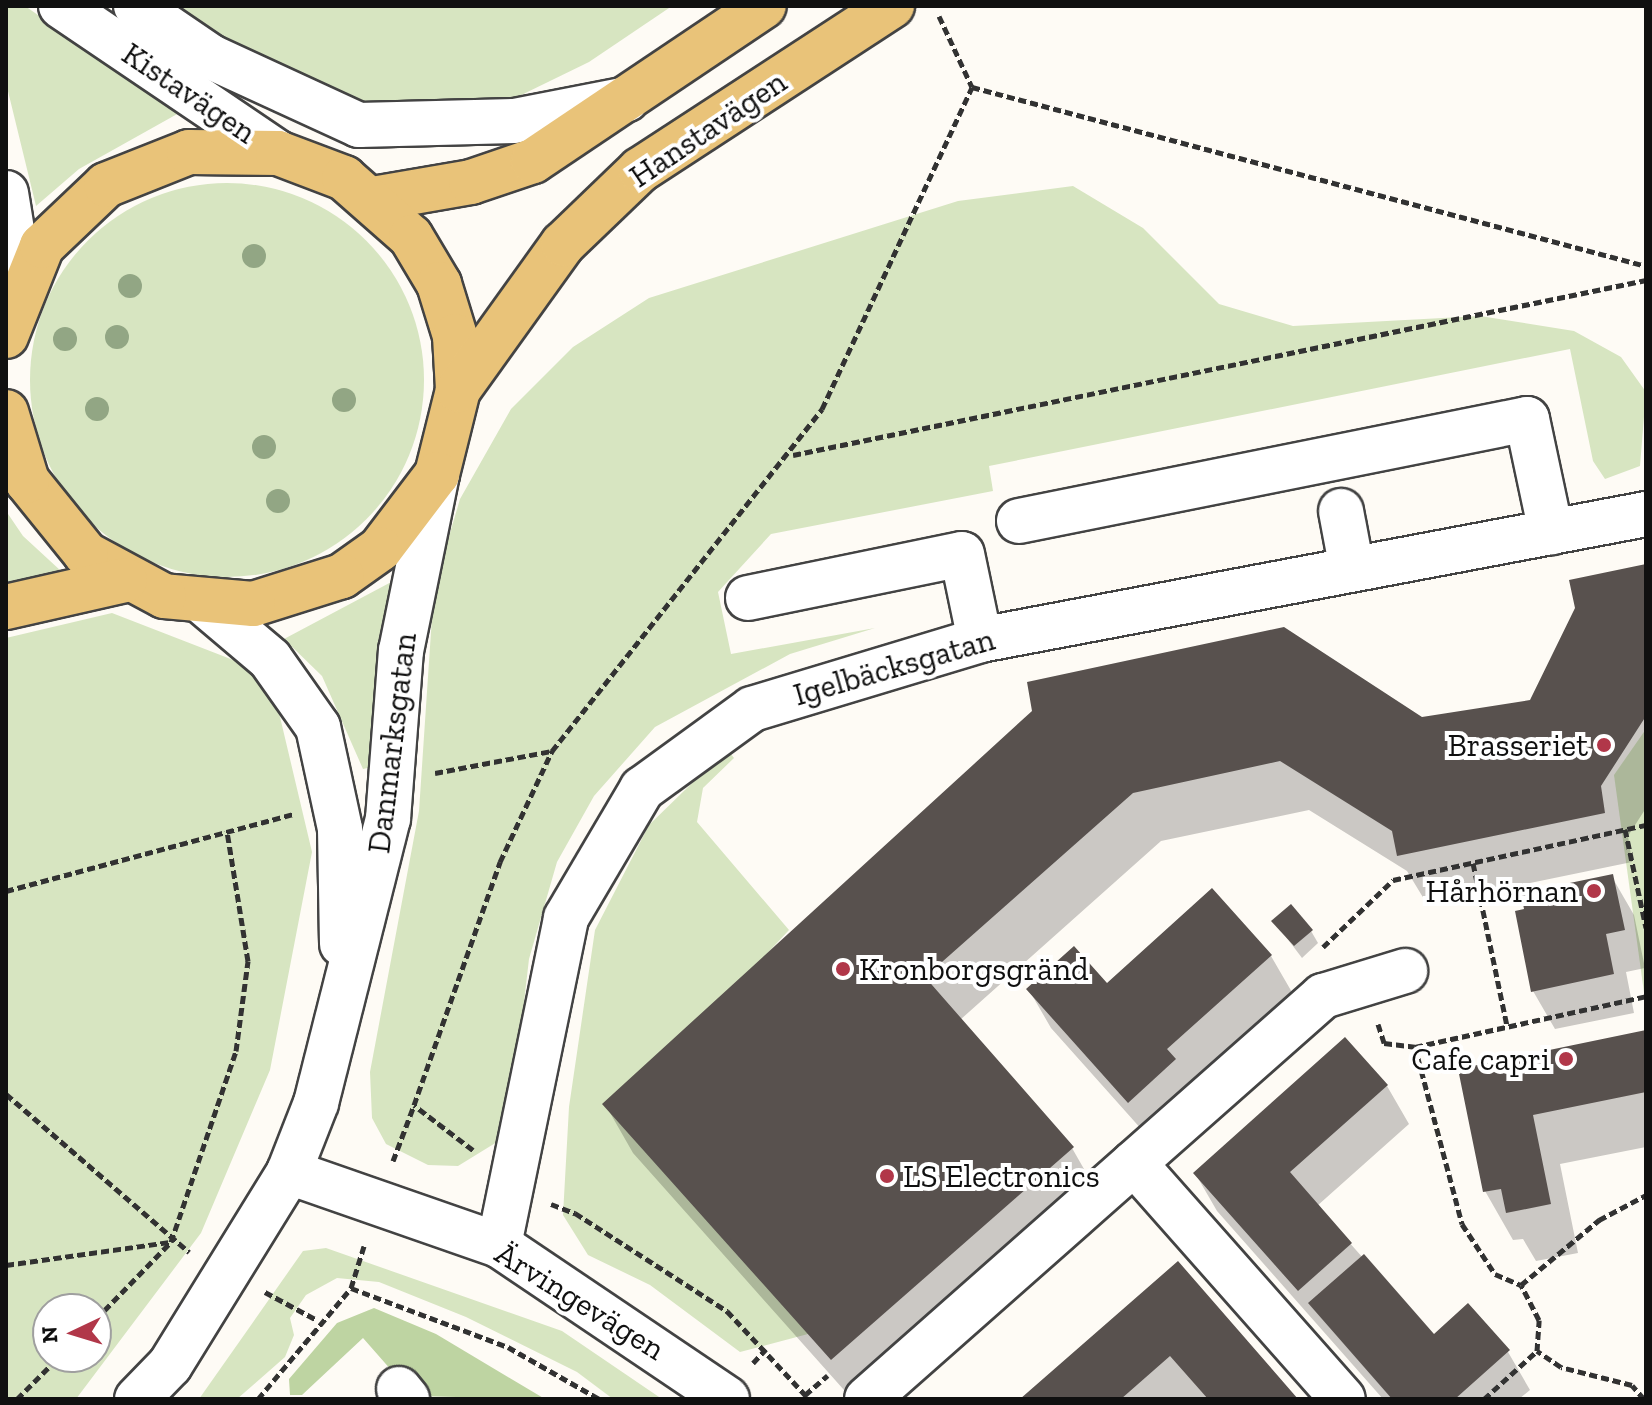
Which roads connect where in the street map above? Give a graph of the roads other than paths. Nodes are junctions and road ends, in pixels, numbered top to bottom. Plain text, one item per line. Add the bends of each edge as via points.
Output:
1 (61, 6) edge
2 (136, 6) edge
3 (764, 6) edge
4 (892, 6) edge
5 (627, 99) junction
6 (278, 153) junction
7 (6, 193) edge
8 (373, 199) junction
9 (21, 286) junction
10 (6, 336) edge
11 (458, 390) junction
12 (6, 412) edge
13 (437, 474) junction
14 (1341, 511) dead end
15 (1646, 514) edge
16 (1019, 521) dead end
17 (1551, 532) junction
18 (1352, 569) junction
19 (125, 580) junction
20 (748, 598) dead end
21 (205, 604) junction
22 (6, 607) edge
23 (980, 640) junction
24 (1405, 971) dead end
25 (343, 1011) junction
26 (1134, 1163) junction
27 (289, 1172) junction
28 (499, 1245) junction
29 (137, 1399) edge
30 (727, 1399) edge
31 (867, 1399) edge
32 (1343, 1399) edge

1 - 6 street, Kistavägen
2 - 5 street via 211,57 359,125 499,123
3 - 5 main road
4 - 11 main road, Hanstavägen via 640,170 563,244
5 - 8 main road via 533,161 471,182
6 - 8 main road, Hanstavägen via 312,163
6 - 9 main road, Hanstavägen via 189,152 106,185 42,246
7 - 9 street
8 - 11 main road, Hanstavägen via 411,237 439,284 455,336
9 - 10 main road, Hanstavägen
11 - 13 main road, Hanstavägen
12 - 19 main road, Hanstavägen via 27,481 53,520
13 - 21 main road, Hanstavägen via 402,526 342,576 253,604
13 - 25 street, Danmarksgatan via 401,651 388,819
14 - 18 street
15 - 17 street, Igelbäcksgatan
16 - 17 street via 1527,419
17 - 18 street, Igelbäcksgatan
18 - 23 street, Igelbäcksgatan
19 - 21 main road, Hanstavägen
19 - 22 main road, Hanstavägen
20 - 23 street via 962,554
21 - 25 street, Danmarksgatan via 297,689 333,772
23 - 28 street, Igelbäcksgatan via 752,709 642,789 566,918
24 - 26 street via 1323,996
25 - 27 street, Danmarksgatan
26 - 31 street
26 - 32 street
27 - 28 street, Ärvingevägen
27 - 29 street, Danmarksgatan via 170,1365
28 - 30 street, Ärvingevägen

